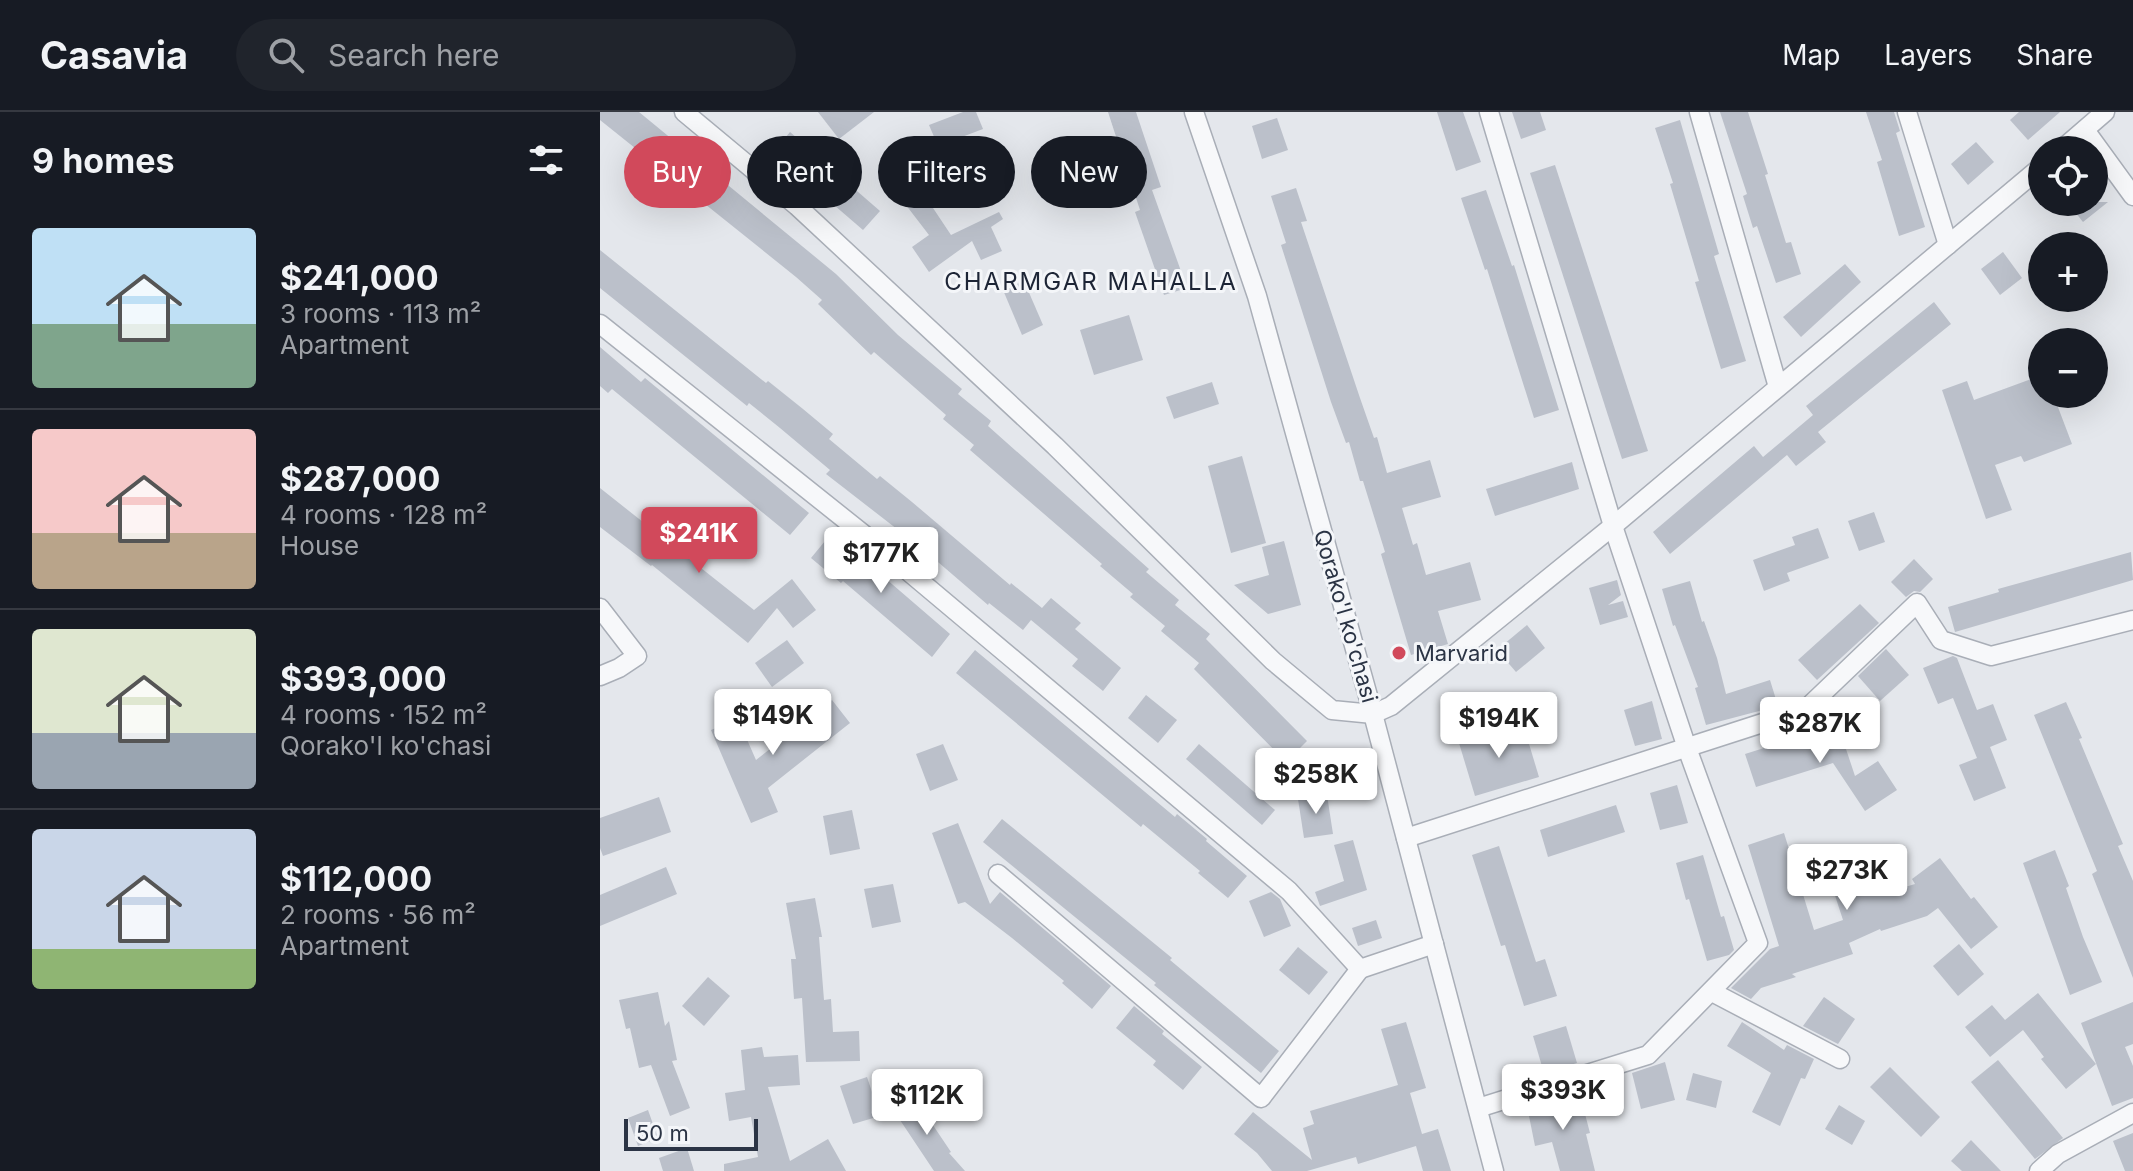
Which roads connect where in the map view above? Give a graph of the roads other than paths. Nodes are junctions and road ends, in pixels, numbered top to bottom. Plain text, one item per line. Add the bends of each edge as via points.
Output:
1 (684, 112) edge
2 (1194, 112) edge
3 (1489, 112) edge
4 (1699, 112) edge
5 (1907, 112) edge
6 (2105, 112) edge
7 (2085, 130) junction
8 (2078, 136) edge
9 (2028, 178) edge
10 (2133, 196) edge
11 (1948, 245) junction
12 (600, 324) edge
13 (1778, 387) junction
14 (1613, 526) junction
15 (600, 608) edge
16 (2133, 620) edge
17 (600, 676) edge
18 (1373, 714) junction
19 (1687, 748) junction
20 (1406, 838) junction
21 (998, 874) dead end
22 (1434, 944) junction
23 (1360, 969) junction
24 (1712, 992) junction
25 (1840, 1059) dead end
26 (1478, 1108) junction
27 (2133, 1113) edge
28 (1494, 1171) edge
29 (2039, 1171) edge

1 - 18 street via 797,206 1055,446 1273,661 1332,710
2 - 18 street, Qorako'l ko'chasi via 1257,296
3 - 14 street
4 - 13 street
5 - 11 street
6 - 7 street
7 - 8 street
7 - 10 street
9 - 11 street
11 - 13 street
12 - 23 street via 877,545 1277,881
13 - 14 street
14 - 18 street via 1391,706
14 - 19 street
15 - 17 street via 637,656
16 - 19 street via 1991,656 1941,640 1917,603 1806,709
18 - 20 street, Qorako'l ko'chasi
19 - 20 street
19 - 24 street via 1758,943
20 - 22 street, Qorako'l ko'chasi
21 - 23 street via 1261,1098
22 - 23 street
22 - 26 street, Qorako'l ko'chasi
24 - 25 street
24 - 26 street via 1648,1055
26 - 28 street, Qorako'l ko'chasi
27 - 29 street via 2058,1154

